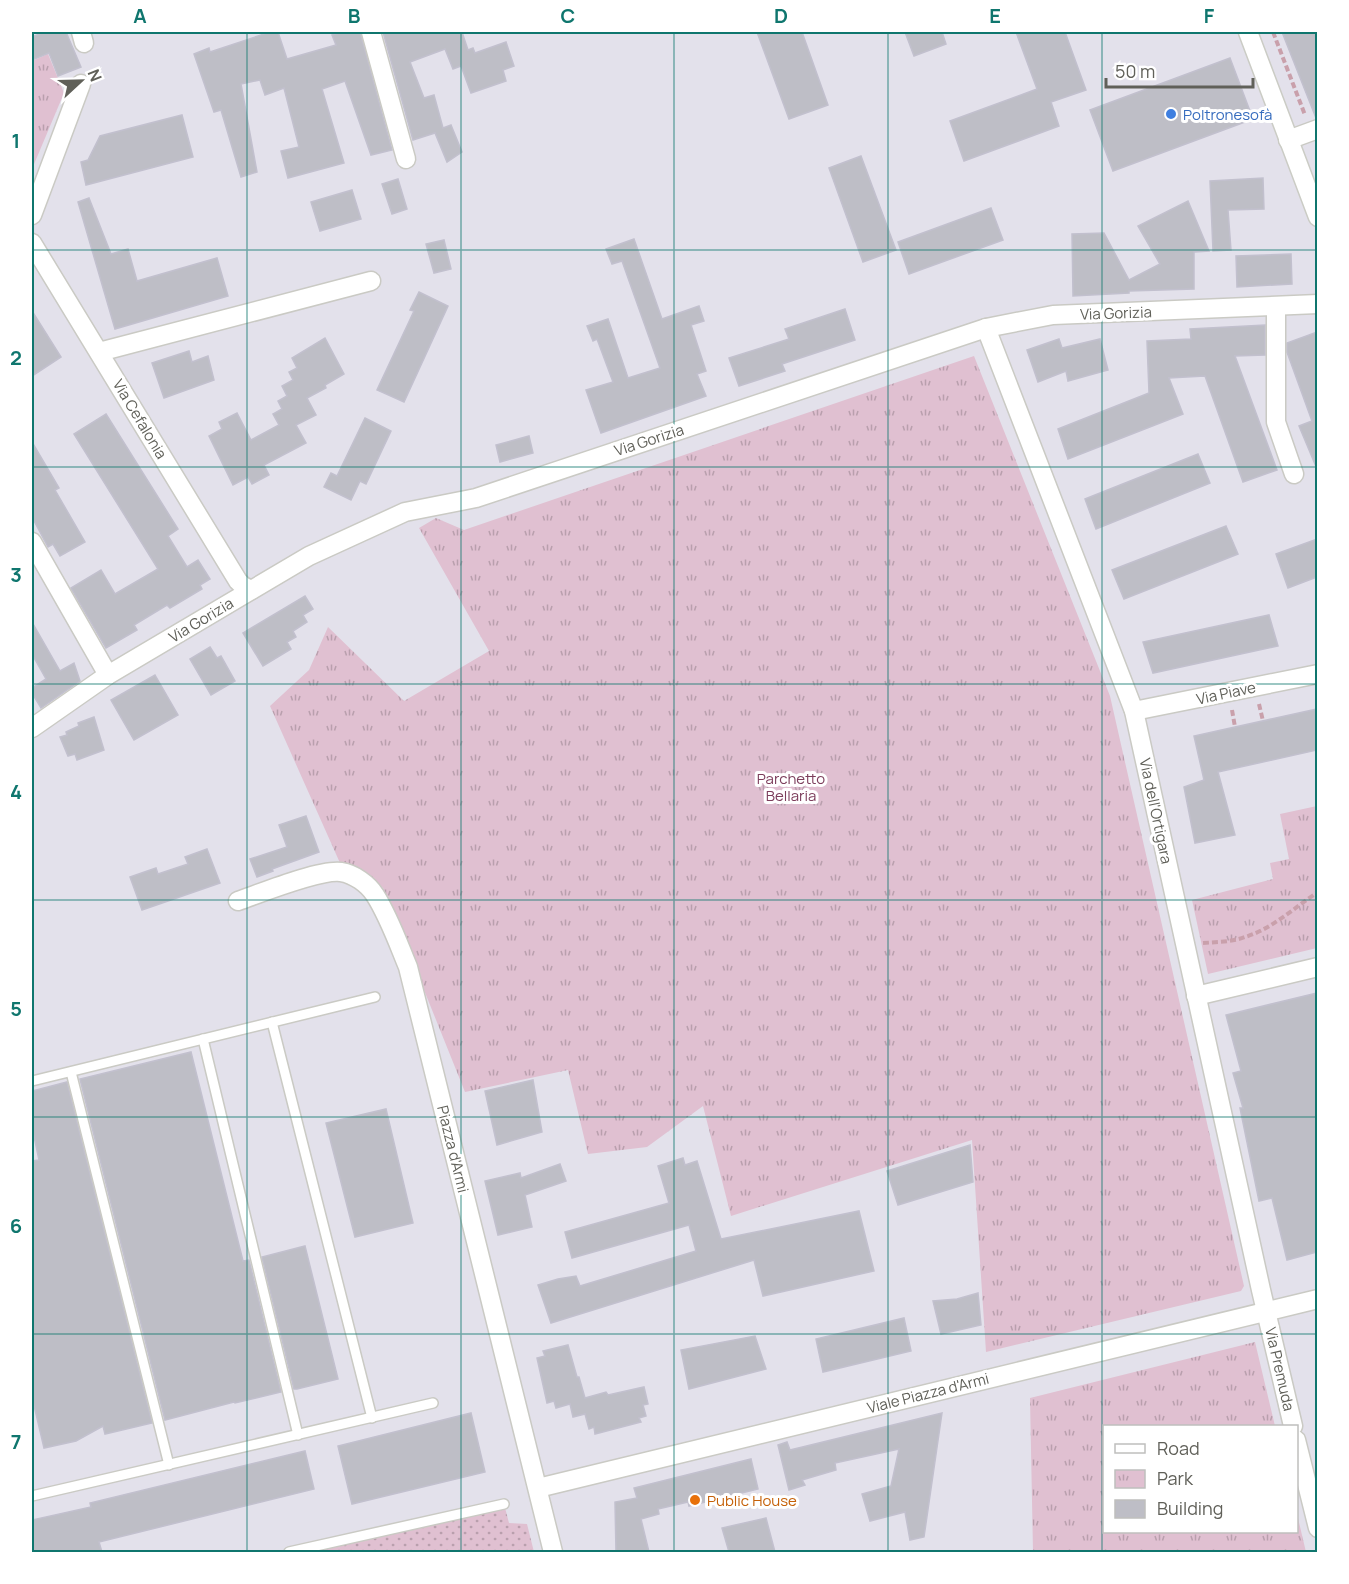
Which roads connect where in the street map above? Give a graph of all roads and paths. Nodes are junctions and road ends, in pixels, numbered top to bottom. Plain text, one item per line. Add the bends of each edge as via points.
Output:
1 (371, 32) edge
2 (1248, 32) edge
3 (1273, 32) edge
4 (81, 84) dead end
5 (1311, 123) edge
6 (1288, 140) junction
7 (406, 159) dead end
8 (32, 215) edge
9 (1317, 217) edge
10 (32, 243) edge
11 (370, 280) dead end
12 (1317, 304) edge
13 (1276, 307) junction
14 (986, 328) junction
15 (99, 352) junction
16 (1293, 474) dead end
17 (32, 542) edge
18 (251, 590) junction
19 (1317, 674) edge
20 (108, 675) junction
21 (1258, 700) dead end
22 (1231, 706) dead end
23 (1134, 711) junction
24 (1263, 721) dead end
25 (1235, 727) dead end
26 (32, 728) edge
27 (1317, 892) edge
28 (238, 901) dead end
29 (1200, 943) dead end
30 (1317, 967) edge
31 (1197, 996) junction
32 (375, 997) dead end
33 (272, 1022) junction
34 (203, 1039) junction
35 (71, 1072) junction
36 (32, 1082) edge
37 (1317, 1299) edge
38 (1266, 1311) junction
39 (434, 1403) dead end
40 (372, 1418) junction
41 (1293, 1425) edge
42 (298, 1435) junction
43 (1298, 1448) edge
44 (169, 1465) junction
45 (538, 1488) junction
46 (32, 1493) edge
47 (504, 1504) dead end
48 (1317, 1528) edge
49 (289, 1552) edge
50 (553, 1552) edge

1 - 7 street
2 - 6 street
3 - 5 path
4 - 8 street
5 - 6 street
6 - 9 street
10 - 15 street, Via Cefalonia
11 - 15 street
12 - 13 street, Via Gorizia
13 - 14 street, Via Gorizia via 1053,315
13 - 16 street via 1276,422
14 - 18 street, Via Gorizia via 476,498 405,512 309,556
14 - 23 street, Via dell'Ortigara
15 - 18 street, Via Cefalonia via 238,581
17 - 20 street
18 - 20 street, Via Gorizia
19 - 23 street, Via Piave
20 - 26 street, Via Gorizia
21 - 24 path
22 - 25 path
23 - 31 street, Via dell'Ortigara
27 - 29 path via 1247,937
28 - 45 street, Piazza d'Armi via 339,872 355,876 374,892 408,967
30 - 31 street
31 - 38 street, Via dell'Ortigara
32 - 33 lane
33 - 34 lane
33 - 40 lane
34 - 35 lane
34 - 42 lane
35 - 36 lane
35 - 44 lane
37 - 38 street, Viale Piazza d'Armi
38 - 41 street, Via Premuda
38 - 45 street, Viale Piazza d'Armi
39 - 40 lane
40 - 42 lane
42 - 44 lane
43 - 48 street
44 - 46 lane
45 - 50 street, Piazza d'Armi
47 - 49 lane

